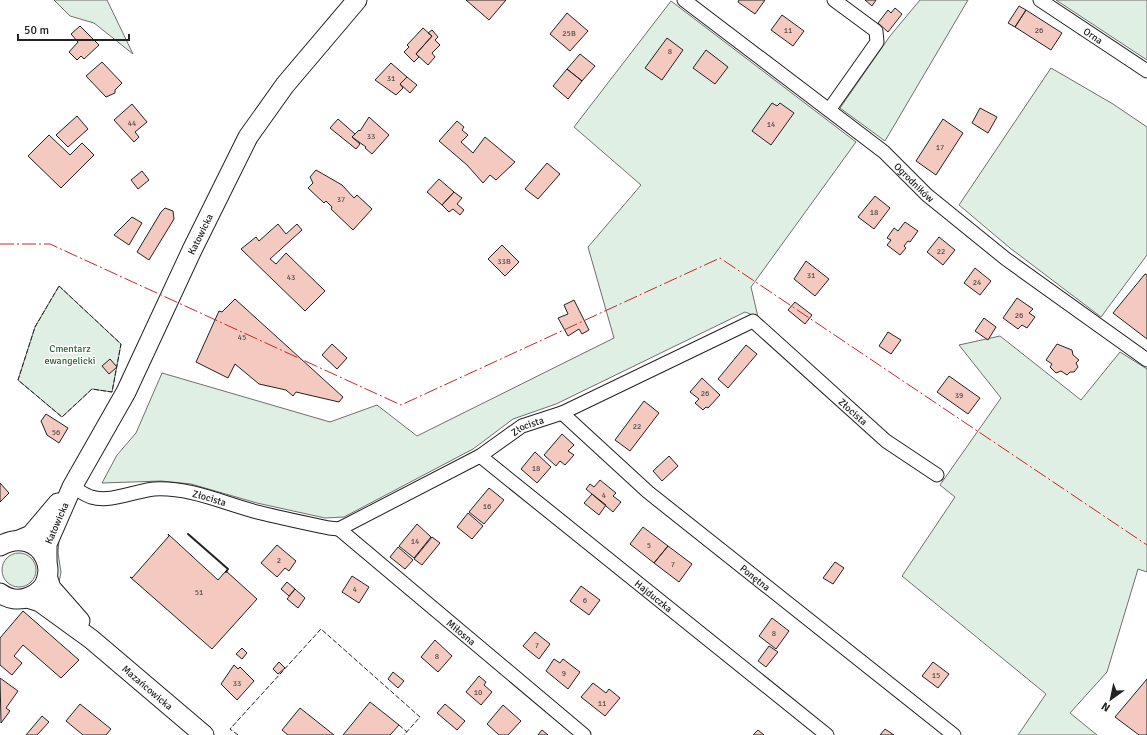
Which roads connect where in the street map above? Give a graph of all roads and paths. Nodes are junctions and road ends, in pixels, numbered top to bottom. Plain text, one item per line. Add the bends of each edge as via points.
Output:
1 (357, 0) edge
2 (684, 0) edge
3 (834, 0) edge
4 (1040, 0) edge
5 (1147, 71) edge
6 (829, 110) junction
7 (1147, 360) edge
8 (562, 413) junction
9 (480, 456) junction
10 (937, 475) dead end
11 (72, 487) junction
12 (339, 529) junction
13 (7, 542) edge
14 (47, 568) junction
15 (10, 599) edge
16 (91, 639) junction
17 (204, 735) edge
18 (584, 735) edge
19 (827, 735) edge
20 (954, 735) edge

1 - 11 street, Katowicka via 285,85 248,137 195,243 126,392
2 - 6 street, Ogrodników
3 - 6 street via 876,31 877,42
4 - 5 street, Orna
6 - 7 street, Ogrodników via 884,152 927,195 1006,260
8 - 9 street, Złocista via 522,426
8 - 10 street, Złocista via 752,321 886,441
8 - 20 street, Ponętna via 648,492
9 - 12 street, Złocista
9 - 19 street, Hajduczka
11 - 12 street, Złocista via 86,495 99,498 112,498 135,491 155,489 190,492 258,512
11 - 13 street, Katowicka via 31,535
11 - 14 street, Katowicka via 47,544
12 - 18 street, Miłosna
13 - 14 street, Mazańcowicka via 29,542 38,548
14 - 15 street via 40,590
14 - 16 street, Mazańcowicka via 51,588 79,618
15 - 16 street, Mazańcowicka via 40,602
16 - 17 street, Mazańcowicka

